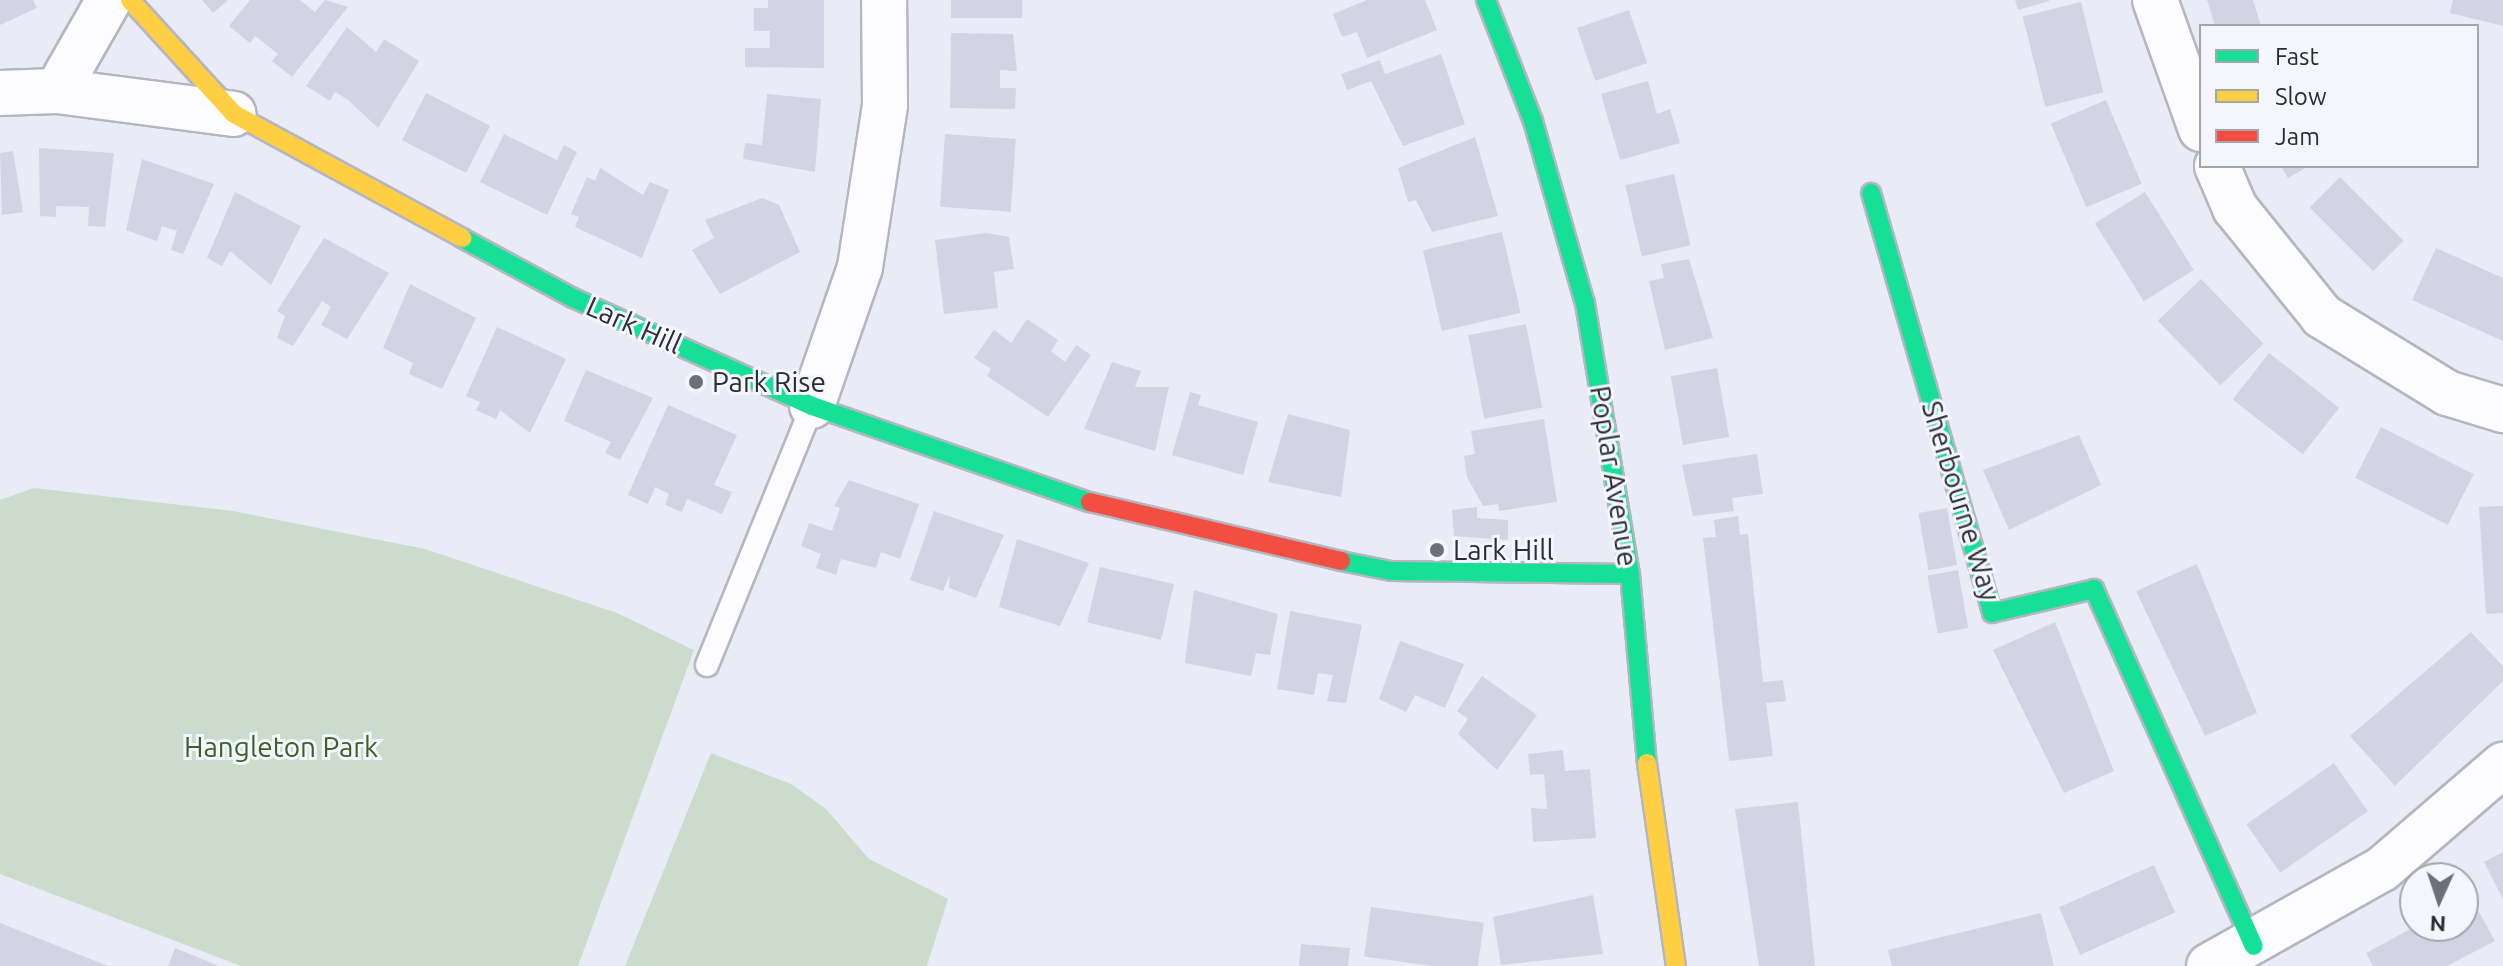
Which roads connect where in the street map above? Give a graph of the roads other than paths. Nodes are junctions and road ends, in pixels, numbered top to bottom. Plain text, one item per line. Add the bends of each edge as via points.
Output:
1 (109, 0) edge
2 (130, 0) edge
3 (884, 0) edge
4 (1486, 0) edge
5 (2155, 0) edge
6 (57, 91) junction
7 (0, 93) edge
8 (234, 114) junction
9 (2199, 123) edge
10 (2218, 168) edge
11 (1871, 193) dead end
12 (812, 406) junction
13 (2503, 410) edge
14 (1630, 574) junction
15 (707, 665) dead end
16 (2503, 765) edge
17 (2254, 946) junction
18 (1676, 966) edge
19 (2209, 966) edge

1 - 6 street
2 - 8 street, Lark Hill
3 - 12 street via 885,105 860,267
4 - 14 street, Poplar Avenue via 1533,121 1585,303
5 - 9 street
6 - 7 street
6 - 8 street
8 - 12 street, Lark Hill via 573,298
10 - 13 street via 2235,208 2322,316 2447,393
11 - 17 street, Sherbourne Way via 1992,613 2094,589
12 - 14 street, Lark Hill via 1130,516 1391,571
12 - 15 lane
14 - 18 street, Poplar Avenue via 1651,808
16 - 17 street via 2382,869
17 - 19 street

